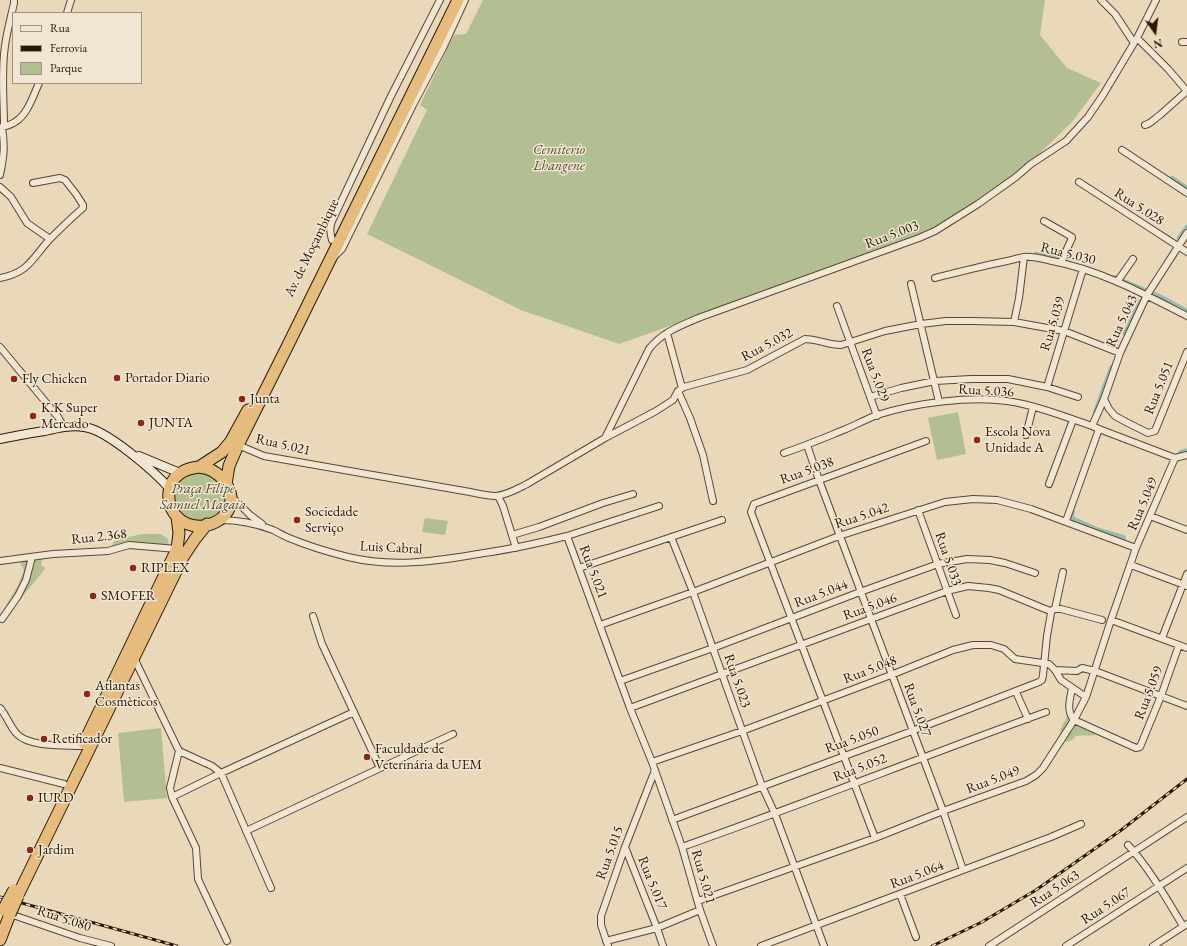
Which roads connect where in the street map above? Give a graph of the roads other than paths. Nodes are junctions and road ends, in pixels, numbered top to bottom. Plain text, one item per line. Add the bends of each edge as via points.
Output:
1 (14, 0) edge
2 (71, 0) edge
3 (440, 0) edge
4 (450, 0) edge
5 (458, 0) edge
6 (465, 0) edge
7 (1101, 0) edge
8 (1156, 0) edge
9 (12, 12) edge
10 (67, 12) edge
11 (12, 13) edge
12 (1136, 41) junction
13 (39, 84) edge
14 (1187, 91) edge
15 (1145, 126) dead end
16 (2, 127) edge
17 (1122, 150) dead end
18 (0, 175) edge
19 (1079, 182) dead end
20 (33, 183) dead end
21 (0, 186) edge
22 (1187, 193) edge
23 (1044, 221) dead end
24 (1187, 233) edge
25 (50, 239) junction
26 (332, 240) junction
27 (1178, 246) junction
28 (1187, 252) edge
29 (1024, 257) junction
30 (330, 259) junction
31 (1133, 259) dead end
32 (1061, 262) junction
33 (1083, 269) junction
34 (0, 278) edge
35 (935, 278) dead end
36 (1117, 282) junction
37 (911, 284) dead end
38 (1147, 295) junction
39 (837, 306) dead end
40 (1187, 316) edge
41 (1014, 322) junction
42 (921, 324) junction
43 (1064, 331) junction
44 (667, 333) junction
45 (850, 342) junction
46 (0, 347) edge
47 (1187, 352) edge
48 (1120, 353) junction
49 (935, 381) junction
50 (1047, 387) junction
51 (680, 389) junction
52 (870, 397) junction
53 (1078, 397) dead end
54 (1104, 399) junction
55 (939, 402) junction
56 (1033, 407) junction
57 (877, 416) junction
58 (1073, 420) junction
59 (1092, 426) junction
60 (64, 427) junction
61 (1098, 429) junction
62 (1026, 435) dead end
63 (604, 438) junction
64 (0, 439) edge
65 (926, 441) dead end
66 (238, 445) junction
67 (807, 445) junction
68 (130, 452) junction
69 (784, 453) dead end
70 (1187, 455) edge
71 (1175, 458) junction
72 (199, 467) junction
73 (180, 473) junction
74 (819, 480) junction
75 (226, 484) junction
76 (1049, 484) dead end
77 (170, 489) junction
78 (633, 494) dead end
79 (231, 496) junction
80 (498, 496) junction
81 (713, 501) dead end
82 (659, 506) dead end
83 (918, 510) junction
84 (1150, 516) junction
85 (177, 517) junction
86 (220, 520) junction
87 (722, 520) dead end
88 (1066, 521) junction
89 (207, 524) junction
90 (270, 529) junction
91 (1187, 530) edge
92 (512, 535) junction
93 (567, 536) junction
94 (840, 536) junction
95 (672, 537) junction
96 (516, 548) junction
97 (1136, 548) junction
98 (177, 549) junction
99 (32, 557) junction
100 (0, 561) edge
101 (770, 562) junction
102 (938, 564) junction
103 (1131, 565) junction
104 (578, 568) junction
105 (1063, 572) dead end
106 (1035, 574) dead end
107 (1187, 574) edge
108 (1185, 585) edge
109 (947, 591) junction
110 (693, 592) junction
111 (860, 592) junction
112 (1052, 610) junction
113 (956, 615) dead end
114 (313, 616) dead end
115 (792, 618) junction
116 (2, 620) dead end
117 (871, 620) junction
118 (1102, 620) dead end
119 (1111, 620) junction
120 (600, 624) junction
121 (1162, 638) junction
122 (801, 645) junction
123 (1179, 645) junction
124 (713, 648) junction
125 (1187, 648) edge
126 (134, 658) junction
127 (1044, 663) junction
128 (1055, 670) junction
129 (1095, 671) junction
130 (722, 674) junction
131 (892, 675) junction
132 (620, 681) junction
133 (1072, 688) junction
134 (1016, 692) junction
135 (1161, 696) junction
136 (1086, 697) junction
137 (822, 700) junction
138 (1187, 706) edge
139 (0, 708) edge
140 (630, 708) junction
141 (354, 712) junction
142 (1046, 712) dead end
143 (1028, 719) junction
144 (1074, 720) junction
145 (742, 731) junction
146 (912, 731) junction
147 (453, 734) dead end
148 (82, 746) junction
149 (179, 751) junction
150 (843, 756) junction
151 (922, 758) junction
152 (652, 762) junction
153 (0, 768) edge
154 (380, 768) junction
155 (655, 770) junction
156 (220, 773) junction
157 (64, 784) junction
158 (853, 784) junction
159 (762, 786) junction
160 (172, 797) junction
161 (943, 811) junction
162 (775, 814) junction
163 (1187, 817) edge
164 (672, 820) junction
165 (1081, 824) dead end
166 (246, 831) junction
167 (875, 838) junction
168 (1128, 845) dead end
169 (625, 847) junction
170 (682, 847) junction
171 (1135, 852) junction
172 (795, 867) junction
173 (1187, 868) edge
174 (963, 870) junction
175 (1159, 886) junction
176 (271, 888) dead end
177 (16, 892) junction
178 (900, 894) junction
179 (698, 901) junction
180 (700, 910) junction
181 (4, 913) edge
182 (816, 924) junction
183 (1185, 925) edge
184 (657, 928) junction
185 (916, 937) dead end
186 (0, 940) edge
187 (227, 941) dead end
188 (607, 944) edge
189 (111, 946) edge
190 (663, 946) edge
191 (713, 946) edge
192 (761, 946) edge
193 (824, 946) edge
194 (989, 946) edge
195 (1066, 946) edge
196 (1153, 946) edge

1 - 9 street
2 - 10 street
3 - 26 street via 330,224
4 - 26 highway, Av. de Moçambique
5 - 30 highway, Av. de Moçambique
6 - 30 street via 342,249
7 - 12 street
8 - 12 street, Rua 5.003
11 - 16 street via 5,46
12 - 14 street via 1168,69
12 - 44 street, Rua 5.003 via 1088,118 1066,141 959,216 920,238 701,317
13 - 16 street via 20,118
14 - 15 street via 1153,122
16 - 18 street via 4,151
17 - 22 street
19 - 27 street, Rua 5.028
20 - 25 street via 60,178 65,180 83,204 83,208
21 - 25 street via 11,197 27,223
23 - 32 street via 1072,237
24 - 27 street, Rua 5.043
25 - 34 street via 30,265 19,273
26 - 72 highway, Av. de Moçambique via 284,341 231,441 222,452
27 - 28 street, Rua 5.028
27 - 38 street, Rua 5.043
29 - 32 street, Rua 5.030
29 - 35 street, Rua 5.030
29 - 41 street
30 - 66 highway, Av. de Moçambique
31 - 36 street
32 - 33 street, Rua 5.030
33 - 36 street, Rua 5.030
33 - 43 street, Rua 5.039
36 - 38 street, Rua 5.030
37 - 42 street
38 - 40 street, Rua 5.030
38 - 48 street, Rua 5.043
39 - 45 street, Rua 5.029
41 - 42 street, Rua 5.032 via 972,320
41 - 43 street, Rua 5.032
42 - 45 street, Rua 5.032 via 885,331
42 - 49 street
43 - 48 street, Rua 5.032
43 - 50 street, Rua 5.039
44 - 51 street
44 - 63 street, Rua 5.003 via 649,349
45 - 51 street, Rua 5.032 via 834,345 806,339 747,370
45 - 52 street, Rua 5.029
46 - 60 street
47 - 54 street, Rua 5.051 via 1152,433 1115,416
48 - 54 street, Rua 5.043
49 - 50 street via 1008,379
49 - 52 street
49 - 55 street
50 - 53 street
51 - 63 street via 672,400 656,411
51 - 81 street via 703,455
52 - 57 street, Rua 5.029
54 - 59 street, Rua 5.043
55 - 56 street, Rua 5.036 via 1008,401
55 - 57 street, Rua 5.036 via 910,406
56 - 58 street, Rua 5.036
56 - 62 street
57 - 67 street, Rua 5.036
58 - 59 street, Rua 5.036
58 - 76 street
59 - 61 street, Rua 5.036
60 - 64 street
60 - 68 street via 87,427 98,431
61 - 71 street, Rua 5.036
61 - 88 street
63 - 80 street via 527,484
65 - 74 street, Rua 5.038
66 - 75 highway, Av. de Moçambique
66 - 80 street, Rua 5.021 via 264,456
67 - 69 street, Rua 5.036
67 - 74 street, Rua 5.027
68 - 73 street
68 - 77 street
70 - 71 street
71 - 84 street, Rua 5.049
72 - 73 highway via 189,468
72 - 75 highway via 215,472
73 - 77 highway via 173,480
74 - 94 street, Rua 5.027
74 - 101 street, Rua 5.038 via 752,506 750,512
75 - 79 highway
77 - 85 highway via 171,509
78 - 92 street
79 - 86 highway via 229,510
79 - 90 street, Luis Cabral via 250,515
80 - 92 street
82 - 93 street
83 - 88 street, Rua 5.042 via 945,502 997,500
83 - 94 street, Rua 5.042
83 - 102 street, Rua 5.033
84 - 91 street
84 - 97 street, Rua 5.049
85 - 89 highway via 191,525
85 - 98 highway
86 - 89 highway
86 - 90 street, Luis Cabral via 247,521
87 - 95 street
88 - 97 street, Rua 5.042
89 - 126 highway via 189,547
90 - 96 street, Luis Cabral via 287,538 334,553 398,563 446,560
92 - 96 street
93 - 96 street, Rua 5.021
93 - 104 street, Rua 5.021
94 - 101 street, Rua 5.042
94 - 111 street, Rua 5.027
95 - 104 street
95 - 110 street, Rua 5.023
97 - 103 street, Rua 5.049
98 - 99 street, Rua 2.368 via 129,545 108,551
98 - 148 highway
99 - 100 street, Rua 2.368
99 - 116 street via 26,580
101 - 110 street, Rua 5.042
101 - 115 street
102 - 106 street, Rua 5.044 via 990,560
102 - 109 street, Rua 5.033
102 - 111 street, Rua 5.044
103 - 108 street
103 - 119 street, Rua 5.049
104 - 120 street, Rua 5.021
105 - 112 street
107 - 108 street
108 - 121 street
109 - 112 street, Rua 5.046 via 968,586 989,588
109 - 113 street, Rua 5.033
109 - 117 street, Rua 5.046
110 - 120 street, Rua 5.042
110 - 124 street, Rua 5.023
111 - 115 street, Rua 5.044
111 - 117 street, Rua 5.027
112 - 118 street, Rua 5.046 via 1061,609
112 - 127 street
114 - 141 street via 322,644
115 - 122 street
115 - 124 street, Rua 5.044
117 - 122 street, Rua 5.046
117 - 131 street, Rua 5.027
119 - 121 street
119 - 129 street, Rua 5.049
120 - 132 street, Rua 5.021
121 - 123 street
122 - 130 street, Rua 5.046
122 - 137 street
123 - 125 street
123 - 135 street, Rua 5.059
124 - 130 street, Rua 5.023
124 - 132 street, Rua 5.044
126 - 149 street
126 - 177 highway
127 - 128 street, Rua 5.048
127 - 131 street, Rua 5.048 via 1015,659 1004,648 973,645 953,650
127 - 134 street, Rua 5.050 via 1042,680
128 - 129 street via 1076,671 1082,668
128 - 133 street, Rua 5.048 via 1061,680
129 - 135 street
129 - 136 street, Rua 5.049
130 - 140 street, Rua 5.046
130 - 145 street, Rua 5.023
131 - 137 street, Rua 5.048
131 - 146 street, Rua 5.027
132 - 140 street, Rua 5.021
133 - 136 street, Rua 5.048
133 - 144 street via 1069,711
134 - 143 street
134 - 146 street, Rua 5.050
135 - 138 street
135 - 144 street, Rua 5.059 via 1138,748
136 - 144 street, Rua 5.049
137 - 145 street, Rua 5.048
137 - 150 street
139 - 148 street via 21,739 32,743
140 - 152 street, Rua 5.021
141 - 154 street
141 - 156 street
142 - 143 street, Rua 5.052
143 - 151 street, Rua 5.052
144 - 161 street, Rua 5.049 via 1036,775
145 - 152 street, Rua 5.048
145 - 159 street, Rua 5.023
146 - 150 street, Rua 5.050
146 - 151 street, Rua 5.027
147 - 154 street
148 - 157 highway
149 - 156 street via 212,766
149 - 160 street via 170,788
150 - 158 street
150 - 159 street, Rua 5.050
151 - 158 street, Rua 5.052
151 - 161 street, Rua 5.027
152 - 155 street, Rua 5.021
153 - 157 street
154 - 166 street
155 - 164 street, Rua 5.021
155 - 169 street, Rua 5.015
156 - 160 street
156 - 166 street
157 - 177 highway
158 - 162 street, Rua 5.052
158 - 167 street
159 - 162 street, Rua 5.023
159 - 164 street, Rua 5.050
160 - 187 street via 196,848 198,879
161 - 167 street, Rua 5.049
161 - 174 street, Rua 5.027
162 - 170 street, Rua 5.052
162 - 172 street, Rua 5.023
163 - 171 street, Rua 5.063
164 - 170 street, Rua 5.021
165 - 174 street, Rua 5.064
166 - 176 street
167 - 172 street, Rua 5.049
168 - 171 street
169 - 184 street, Rua 5.017
169 - 188 street, Rua 5.015 via 601,916
170 - 179 street, Rua 5.021
171 - 175 street
171 - 194 street, Rua 5.063
172 - 179 street, Rua 5.049
172 - 182 street, Rua 5.023
173 - 175 street, Rua 5.067
174 - 178 street, Rua 5.064
175 - 183 street
175 - 195 street, Rua 5.067
177 - 181 highway, bridge
178 - 182 street, Rua 5.064
178 - 185 street
179 - 180 street, Rua 5.021
180 - 184 street
180 - 191 street, Rua 5.021
181 - 186 highway
181 - 189 street, Rua 5.080
182 - 192 street, Rua 5.064
182 - 193 street, Rua 5.023
183 - 196 street
184 - 188 street
184 - 190 street, Rua 5.017

